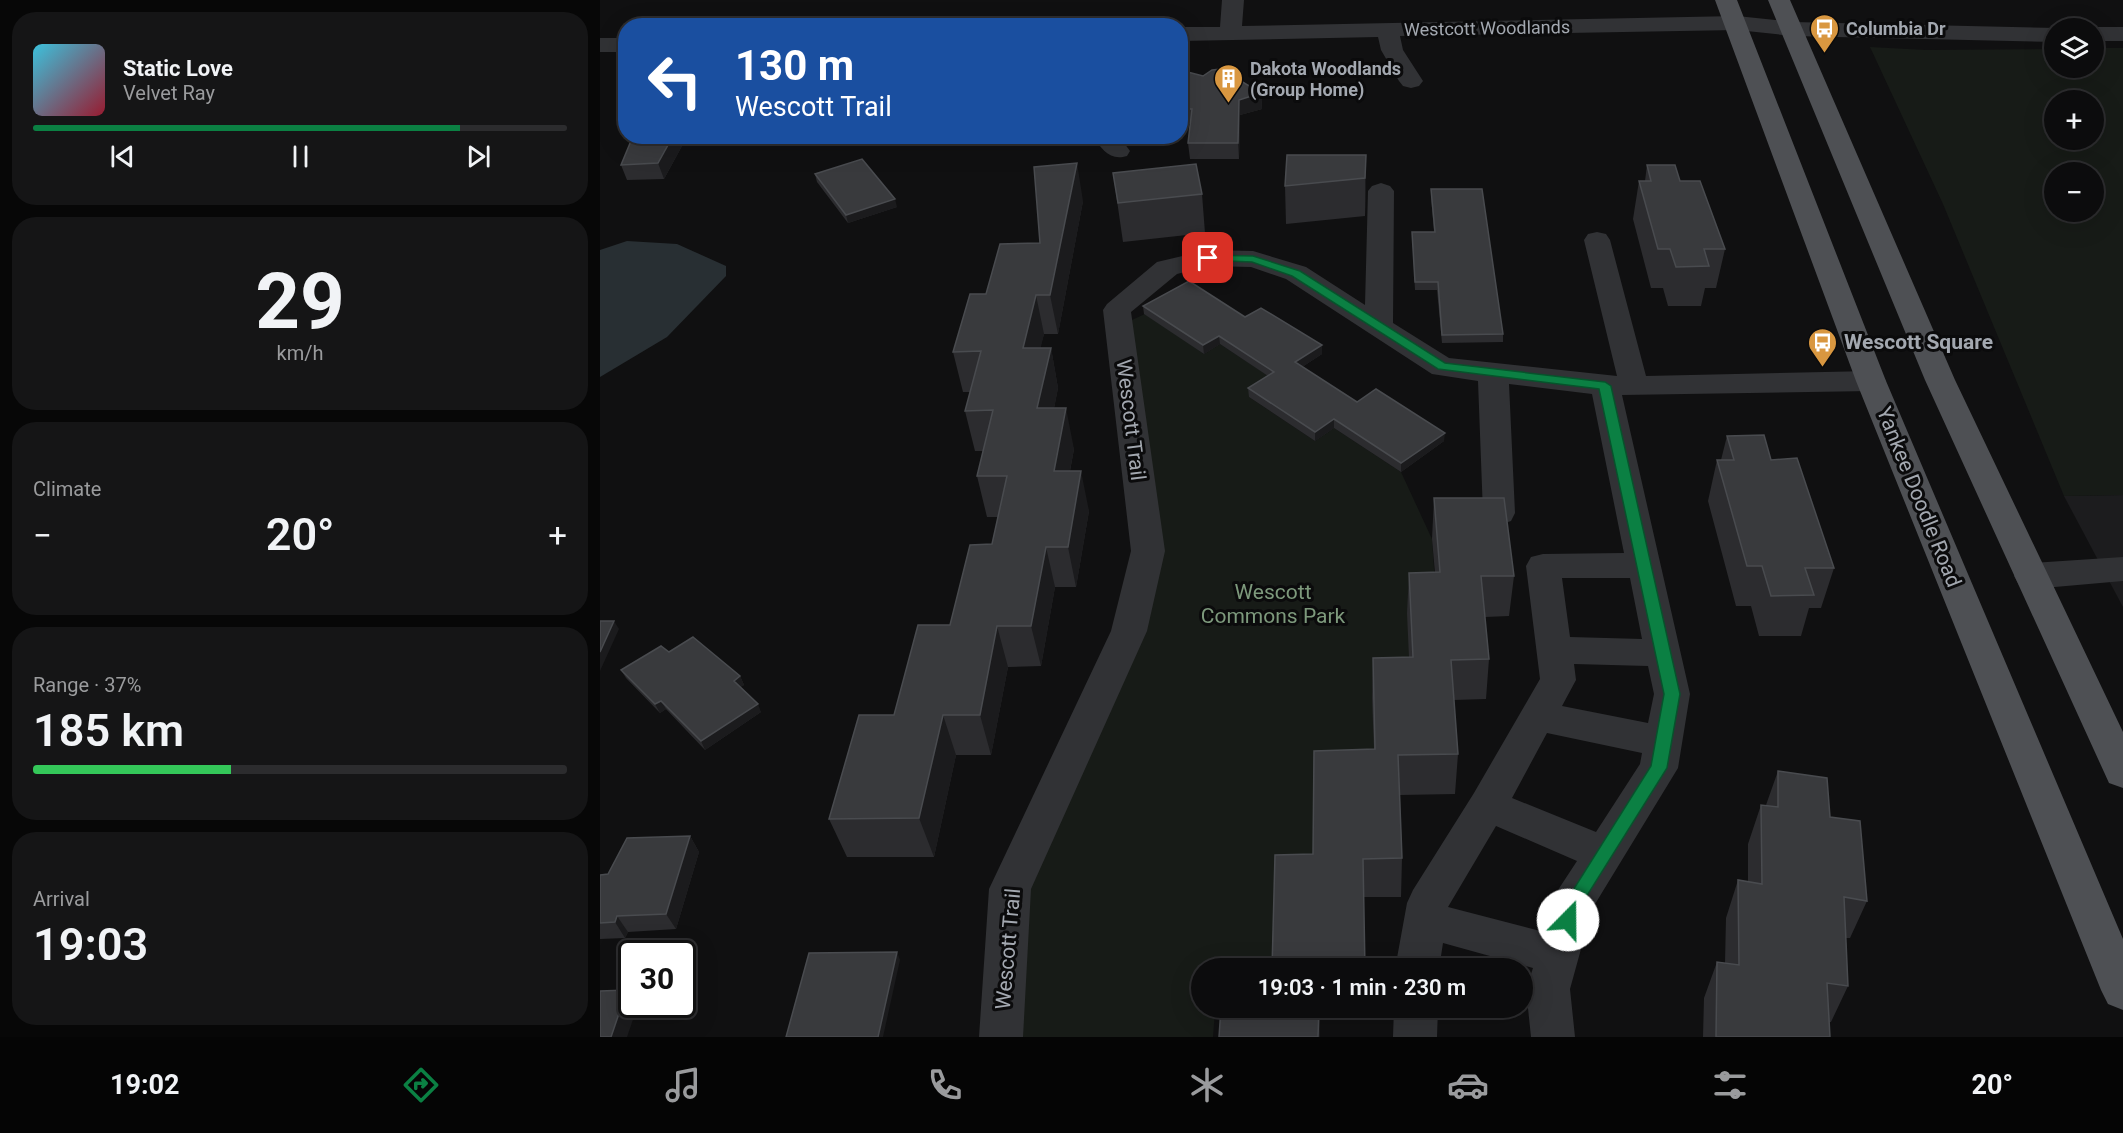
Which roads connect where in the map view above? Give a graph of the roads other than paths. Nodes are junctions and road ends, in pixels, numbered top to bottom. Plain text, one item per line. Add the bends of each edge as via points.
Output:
1 (1233, 0) edge
2 (1779, 0) edge
3 (1732, 12) edge
4 (1793, 29) junction
5 (1387, 30) junction
6 (1231, 33) junction
7 (1188, 34) edge
8 (2104, 34) edge
9 (2123, 34) edge
10 (2044, 35) edge
11 (600, 45) edge
12 (618, 45) edge
13 (1411, 81) dead end
14 (1381, 191) dead end
15 (1597, 240) dead end
16 (1379, 327) junction
17 (1493, 372) junction
18 (1871, 381) junction
19 (1619, 386) junction
20 (1499, 513) edge
21 (1644, 565) junction
22 (2123, 569) edge
23 (2031, 576) junction
24 (1554, 650) junction
25 (1663, 653) junction
26 (1537, 716) junction
27 (1663, 742) junction
28 (2123, 772) edge
29 (1488, 805) junction
30 (1604, 854) junction
31 (1426, 920) junction
32 (1558, 955) junction
33 (1419, 958) edge
34 (2123, 990) edge
35 (1416, 1018) edge
36 (1000, 1037) edge
37 (1415, 1037) edge
38 (1553, 1037) edge

1 - 6 street
2 - 4 main road
3 - 4 street, Westcott Woodlands
3 - 5 street, Westcott Woodlands
3 - 18 main road, Yankee Doodle Road
4 - 10 street, Westcott Woodlands
4 - 23 main road via 1940,380
5 - 6 street, Westcott Woodlands
5 - 13 street via 1392,50
6 - 7 street, Westcott Woodlands
8 - 9 street
11 - 12 street
14 - 16 street
15 - 19 street
16 - 17 street, Wescott Trail via 1442,367
16 - 36 street, Wescott Trail via 1296,273 1253,259 1208,258 1167,268 1117,310 1148,551 1129,631 1010,889
17 - 19 street, Wescott Trail
17 - 20 street
18 - 19 street
18 - 34 main road, Yankee Doodle Road
19 - 21 street
21 - 24 street via 1543,566
21 - 25 street
22 - 23 street
23 - 28 main road
24 - 25 street
24 - 26 street via 1558,680
25 - 27 street via 1672,694
26 - 27 street
26 - 29 street
27 - 30 street via 1659,768
29 - 30 street
29 - 31 street via 1428,903
30 - 32 street via 1573,903
31 - 32 street
31 - 33 street
32 - 38 street via 1548,989
35 - 37 street

